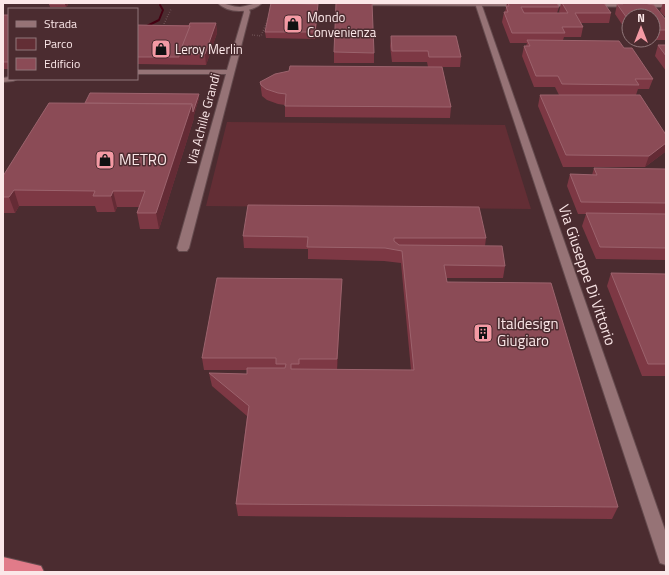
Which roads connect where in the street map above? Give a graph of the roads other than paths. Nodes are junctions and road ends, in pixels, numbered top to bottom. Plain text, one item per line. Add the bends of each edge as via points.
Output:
1 (217, 3) edge
2 (221, 3) edge
3 (261, 3) edge
4 (342, 3) edge
5 (478, 3) edge
6 (666, 5) edge
7 (246, 8) junction
8 (138, 72) edge
9 (231, 72) junction
10 (181, 245) dead end
11 (666, 557) edge
12 (3, 565) edge
13 (35, 572) edge

1 - 2 street
2 - 7 street via 228,7
3 - 7 street
4 - 5 street
5 - 6 street
5 - 11 street, Via Giuseppe Di Vittorio
7 - 9 street, Via Achille Grandi
8 - 9 street
9 - 10 street, Via Achille Grandi
12 - 13 highway

